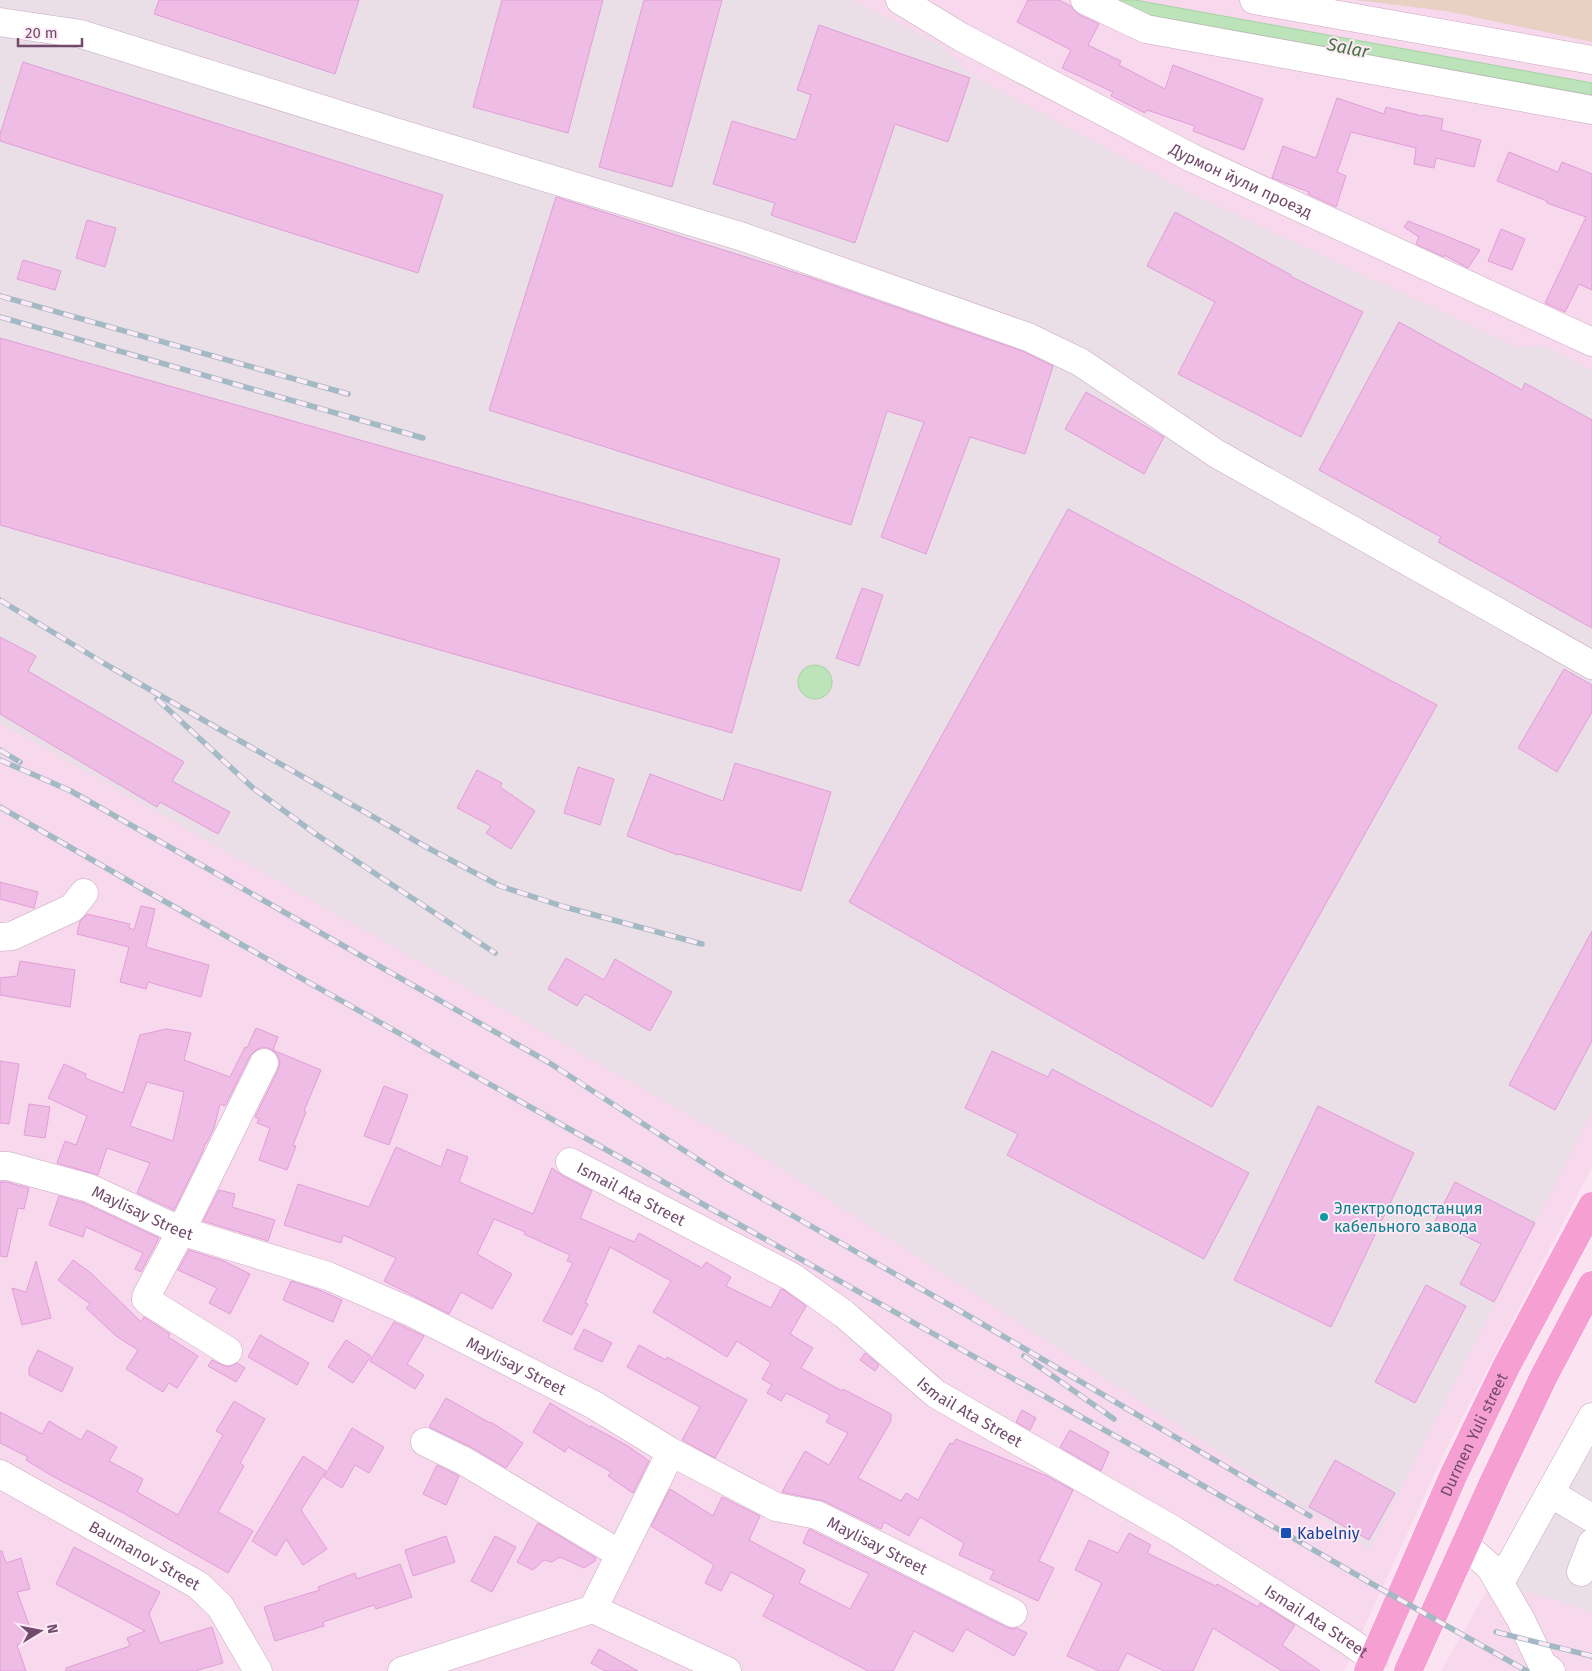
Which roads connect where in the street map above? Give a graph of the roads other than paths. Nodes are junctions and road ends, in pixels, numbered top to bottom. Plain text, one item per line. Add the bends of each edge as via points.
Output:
1 (900, 0) edge
2 (1085, 0) edge
3 (1254, 0) edge
4 (0, 22) edge
5 (1592, 60) edge
6 (1592, 110) edge
7 (1592, 342) edge
8 (1592, 664) edge
9 (84, 893) dead end
10 (0, 938) edge
11 (264, 1064) dead end
12 (570, 1162) dead end
13 (0, 1166) edge
14 (1592, 1206) edge
15 (181, 1231) junction
16 (1592, 1285) edge
17 (228, 1351) dead end
18 (1592, 1418) edge
19 (425, 1442) dead end
20 (671, 1452) junction
21 (0, 1474) edge
22 (1550, 1493) junction
23 (1592, 1518) edge
24 (1592, 1543) edge
25 (1465, 1545) junction
26 (620, 1554) junction
27 (1581, 1572) dead end
28 (1500, 1583) junction
29 (593, 1609) junction
30 (1013, 1613) dead end
31 (1371, 1665) edge
32 (258, 1671) edge
33 (402, 1671) edge
34 (727, 1671) edge
35 (1408, 1671) edge
36 (1551, 1671) edge

1 - 7 street, Дурмон йули проезд via 961,37 1192,158
2 - 6 street via 1146,29
3 - 5 street
4 - 8 street via 81,34 743,237 1028,337 1080,362 1217,454
9 - 10 street via 72,908 12,936
11 - 15 street
12 - 31 street, Ismail Ata Street via 792,1277 844,1314 936,1394 1175,1531 1349,1641
13 - 15 street, Maylisay Street via 89,1188
14 - 31 main road, Durmen Yuli street via 1466,1449
15 - 17 street via 146,1299
15 - 20 street, Maylisay Street via 328,1276 413,1312 594,1405
16 - 25 main road via 1544,1376
18 - 22 street
19 - 26 street via 464,1461
20 - 26 street
20 - 30 street, Maylisay Street via 776,1507 817,1515
21 - 32 street, Baumanov Street via 198,1585 220,1606
22 - 23 street
22 - 28 street
24 - 27 street
25 - 28 street via 1490,1567
25 - 35 main road
26 - 29 street
28 - 36 street via 1542,1664
29 - 33 street
29 - 34 street

